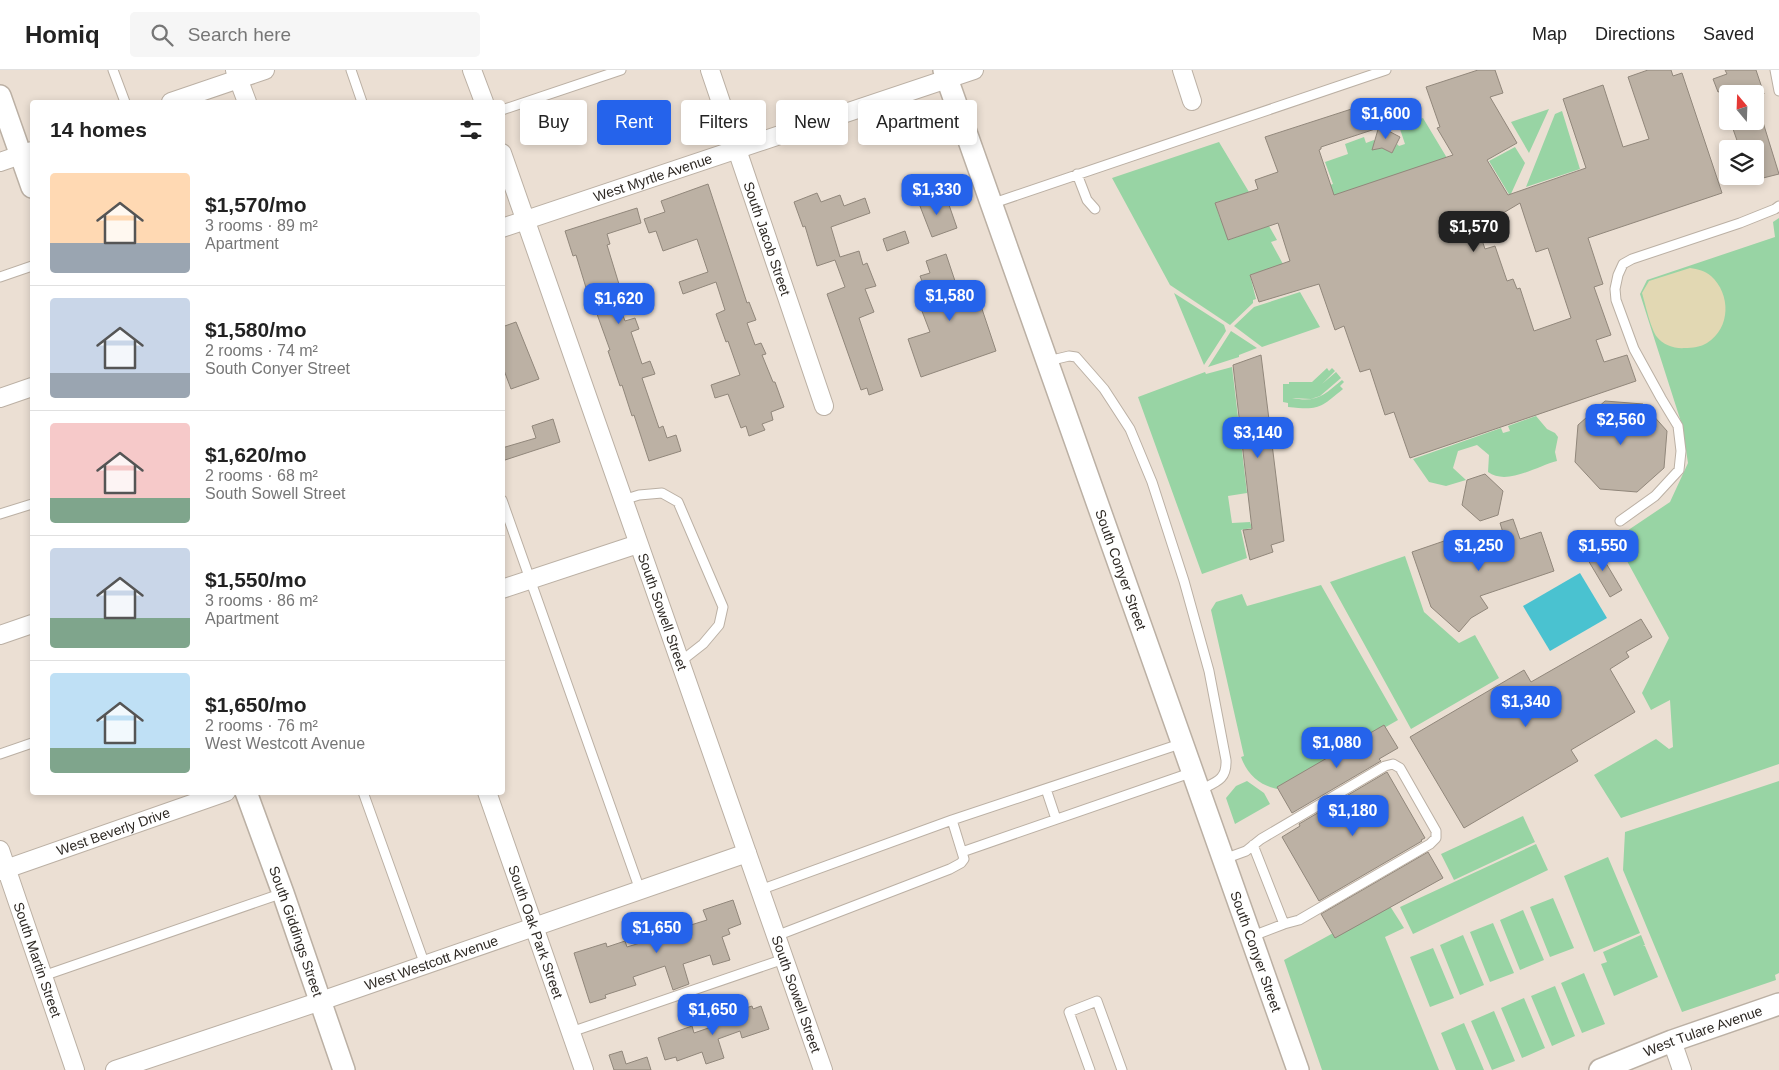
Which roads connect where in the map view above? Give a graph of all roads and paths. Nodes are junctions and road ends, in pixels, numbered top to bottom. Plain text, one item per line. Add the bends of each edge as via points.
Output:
1 (113, 70) edge
2 (266, 70) edge
3 (351, 70) edge
4 (472, 70) edge
5 (621, 70) edge
6 (710, 70) edge
7 (974, 70) edge
8 (1182, 70) edge
9 (1386, 70) edge
10 (1774, 70) edge
11 (237, 74) edge
12 (946, 75) edge
13 (1779, 91) edge
14 (0, 96) edge
15 (123, 100) edge
16 (175, 100) edge
17 (246, 100) edge
18 (361, 100) edge
19 (483, 100) edge
20 (1192, 101) dead end
21 (505, 109) edge
22 (738, 149) junction
23 (27, 153) edge
24 (505, 160) edge
25 (0, 162) edge
26 (30, 173) edge
27 (1077, 174) junction
28 (991, 204) junction
29 (1779, 206) edge
30 (1095, 209) dead end
31 (527, 220) junction
32 (505, 227) edge
33 (30, 267) edge
34 (0, 277) edge
35 (1047, 361) junction
36 (30, 388) edge
37 (0, 398) edge
38 (824, 406) dead end
39 (623, 500) junction
40 (30, 505) edge
41 (505, 508) edge
42 (0, 514) edge
43 (1620, 521) dead end
44 (638, 544) junction
45 (531, 580) junction
46 (505, 588) edge
47 (30, 625) edge
48 (0, 635) edge
49 (680, 662) junction
50 (1183, 743) junction
51 (30, 744) edge
52 (0, 754) edge
53 (1196, 781) junction
54 (1046, 789) junction
55 (217, 795) edge
56 (247, 795) edge
57 (363, 795) edge
58 (488, 795) edge
59 (1056, 819) junction
60 (952, 820) junction
61 (1253, 845) junction
62 (0, 850) edge
63 (962, 852) junction
64 (747, 853) junction
65 (1223, 859) junction
66 (4, 870) edge
67 (640, 890) junction
68 (760, 890) junction
69 (283, 893) junction
70 (1284, 924) junction
71 (534, 927) junction
72 (776, 936) junction
73 (1250, 937) junction
74 (784, 959) junction
75 (425, 965) junction
76 (43, 976) junction
77 (321, 1002) junction
78 (1779, 1004) edge
79 (571, 1032) junction
80 (1672, 1041) junction
81 (820, 1069) edge
82 (76, 1070) edge
83 (114, 1070) edge
84 (344, 1070) edge
85 (584, 1070) edge
86 (1090, 1070) edge
87 (1122, 1070) edge
88 (1298, 1070) edge
89 (1600, 1070) edge
90 (1682, 1070) edge

1 - 15 lane
2 - 11 street
3 - 18 lane
4 - 19 street
5 - 21 lane
6 - 22 street, South Jacob Street
7 - 12 street, West Myrtle Avenue
8 - 20 street
9 - 27 lane
10 - 13 lane
11 - 16 street
11 - 17 street
12 - 22 street, West Myrtle Avenue
12 - 28 street, South Conyer Street
14 - 23 street
22 - 31 street, West Myrtle Avenue
22 - 38 street, South Jacob Street
23 - 25 street
23 - 26 street
24 - 31 street, South Sowell Street
27 - 28 lane
27 - 30 lane via 1087,200
28 - 35 street, South Conyer Street
29 - 43 lane via 1740,223 1632,259 1624,264 1618,275 1616,300 1634,349 1678,426 1681,451 1679,470 1655,496
31 - 32 street, West Myrtle Avenue
31 - 39 street, South Sowell Street
33 - 34 lane
35 - 50 street, South Conyer Street
35 - 53 lane via 1069,356 1083,363 1130,429 1152,482 1207,662 1226,760 1225,775 1218,781
36 - 37 street
39 - 44 street, South Sowell Street
39 - 49 lane via 662,493 678,502 723,608 719,625 703,644
40 - 42 lane
41 - 45 lane
44 - 45 street
44 - 49 street, South Sowell Street
45 - 46 street
45 - 67 lane
47 - 48 street
49 - 64 street, South Sowell Street
50 - 53 street, South Conyer Street
50 - 54 lane
51 - 52 lane
53 - 59 lane
53 - 65 street, South Conyer Street
54 - 59 lane
54 - 60 lane
55 - 66 street, West Beverly Drive
56 - 69 street, South Giddings Street
57 - 75 lane
58 - 71 street, South Oak Park Street
59 - 63 lane
60 - 63 lane
60 - 68 lane
61 - 65 lane
61 - 70 lane
61 - 70 lane via 1393,764 1400,768 1436,831 1436,838 1430,844 1299,920
62 - 66 street, South Martin Street
63 - 72 lane via 964,859 950,869
64 - 67 street, West Westcott Avenue
64 - 68 street, South Sowell Street
65 - 73 street, South Conyer Street
66 - 76 street, South Martin Street
67 - 71 street, West Westcott Avenue
68 - 72 street, South Sowell Street
69 - 76 lane
69 - 77 street, South Giddings Street
70 - 73 lane
71 - 75 street, West Westcott Avenue
71 - 79 street, South Oak Park Street
72 - 74 street, South Sowell Street
73 - 88 street, South Conyer Street
74 - 79 lane
74 - 81 street, South Sowell Street
75 - 77 street, West Westcott Avenue
76 - 82 street, South Martin Street
77 - 83 street, West Westcott Avenue
77 - 84 street, South Giddings Street
78 - 80 street, West Tulare Avenue
79 - 85 street, South Oak Park Street
80 - 89 street, West Tulare Avenue
80 - 90 street
86 - 87 lane via 1070,1012 1097,1001

